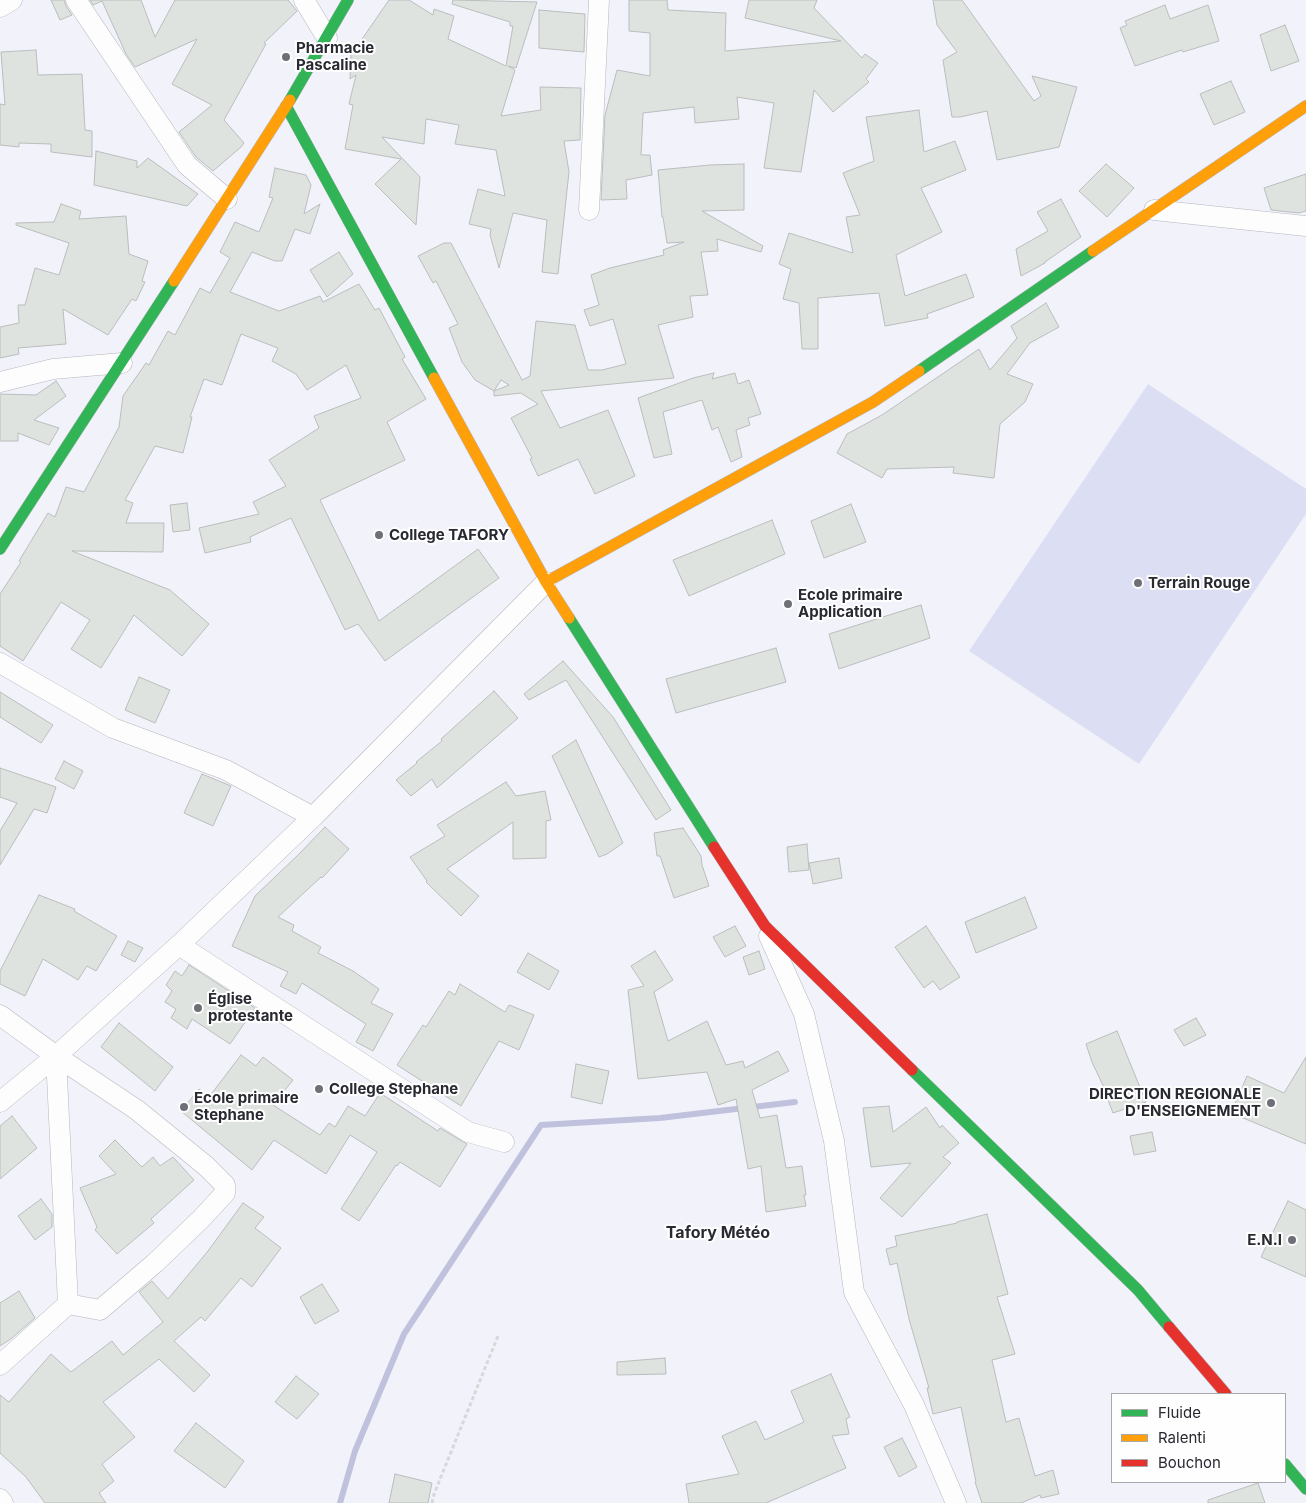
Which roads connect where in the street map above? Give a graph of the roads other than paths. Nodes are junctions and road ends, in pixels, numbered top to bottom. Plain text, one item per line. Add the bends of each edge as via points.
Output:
1 (12, 0) edge
2 (76, 0) edge
3 (304, 0) edge
4 (348, 0) edge
5 (599, 0) edge
6 (0, 7) edge
7 (327, 38) junction
8 (286, 106) junction
9 (1306, 106) edge
10 (227, 199) junction
11 (589, 210) dead end
12 (1154, 210) junction
13 (1306, 226) edge
14 (122, 363) junction
15 (0, 382) edge
16 (0, 548) edge
17 (546, 582) junction
18 (0, 663) edge
19 (313, 818) junction
20 (765, 926) junction
21 (179, 945) junction
22 (0, 1015) edge
23 (56, 1056) junction
24 (0, 1102) edge
25 (504, 1142) dead end
26 (68, 1304) junction
27 (0, 1365) edge
28 (1225, 1393) edge
29 (1286, 1465) edge
30 (1306, 1489) edge
31 (0, 1498) edge
32 (4, 1503) edge
33 (956, 1503) edge

1 - 6 street
2 - 10 street via 187,165
3 - 7 street
4 - 7 street
5 - 11 street
7 - 8 street
8 - 10 street
8 - 17 street
9 - 12 street
10 - 14 street
12 - 13 street
12 - 17 street via 873,402
14 - 15 street via 53,369
14 - 16 street
17 - 19 street
17 - 20 street
18 - 19 street via 113,728 226,770
19 - 21 street
20 - 28 street via 1138,1290
20 - 33 street via 804,1014 834,1141 854,1292 914,1405
21 - 23 street
21 - 25 street via 468,1132
22 - 23 street
23 - 24 street
23 - 26 street
23 - 26 street via 137,1110 206,1166 225,1186 225,1193 202,1219 100,1310
26 - 27 street
29 - 30 street
31 - 32 street

